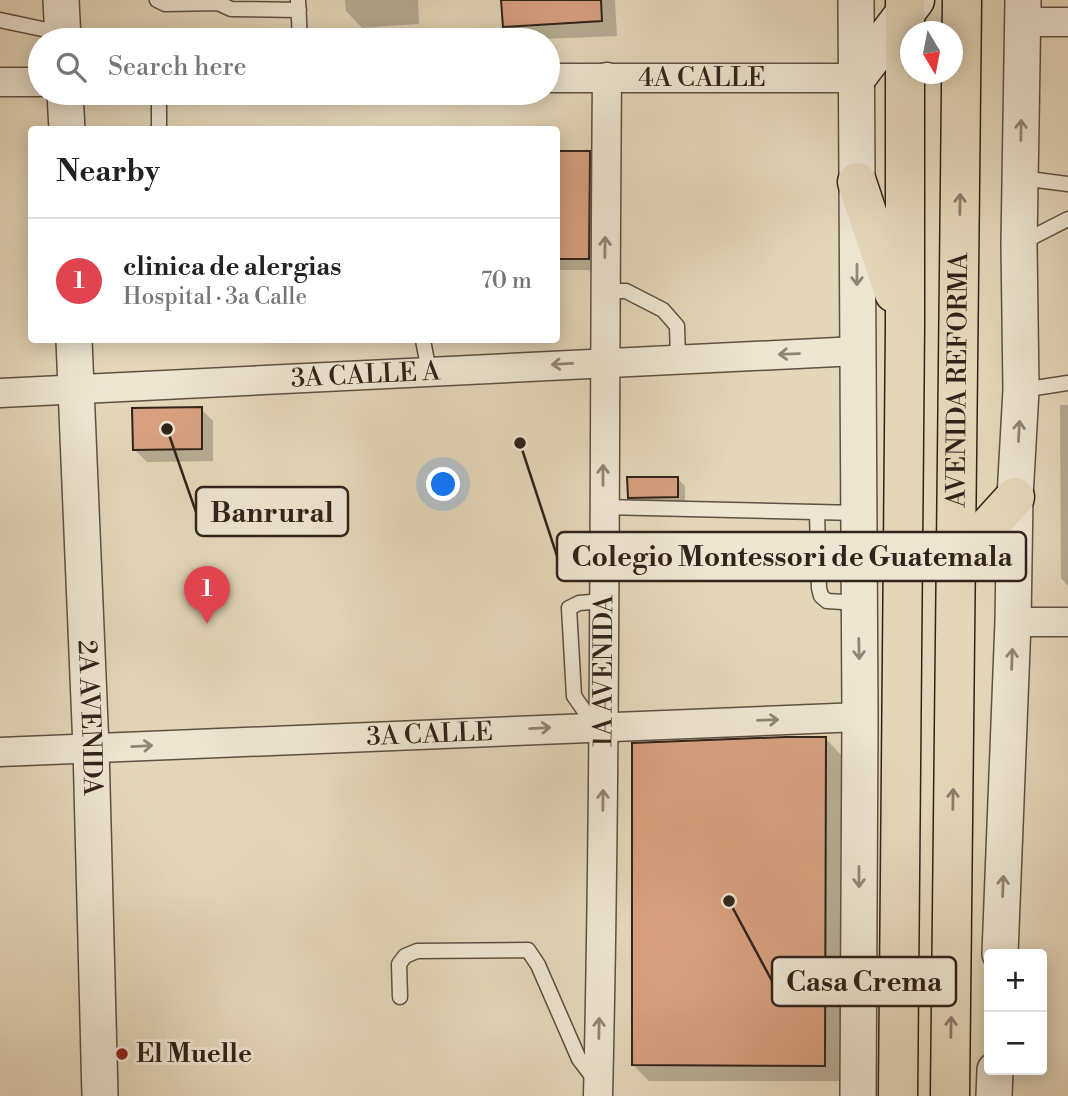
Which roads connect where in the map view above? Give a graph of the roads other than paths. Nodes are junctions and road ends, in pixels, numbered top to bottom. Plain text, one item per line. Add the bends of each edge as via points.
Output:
1 (157, 0) edge
2 (856, 0) edge
3 (962, 0) edge
4 (217, 1) edge
5 (908, 4) edge
6 (298, 5) edge
7 (1023, 11) edge
8 (0, 20) edge
9 (1068, 22) edge
10 (62, 24) edge
11 (299, 28) edge
12 (607, 77) junction
13 (560, 78) edge
14 (856, 78) junction
15 (0, 82) edge
16 (28, 82) edge
17 (65, 105) edge
18 (159, 105) edge
19 (66, 126) edge
20 (159, 126) edge
21 (1021, 178) junction
22 (857, 182) junction
23 (1068, 184) edge
24 (1068, 219) edge
25 (1019, 244) junction
26 (605, 291) junction
27 (905, 326) junction
28 (74, 343) edge
29 (424, 343) edge
30 (857, 351) junction
31 (678, 359) junction
32 (604, 362) junction
33 (429, 372) junction
34 (1068, 383) edge
35 (76, 390) junction
36 (1021, 390) junction
37 (0, 393) edge
38 (1015, 497) junction
39 (603, 507) junction
40 (817, 513) junction
41 (858, 513) junction
42 (956, 562) junction
43 (859, 603) junction
44 (1013, 622) junction
45 (1068, 622) edge
46 (860, 717) junction
47 (600, 726) junction
48 (91, 748) junction
49 (0, 752) edge
50 (1000, 949) edge
51 (400, 997) dead end
52 (995, 1075) edge
53 (598, 1090) edge
54 (100, 1096) edge
55 (858, 1096) edge
56 (899, 1096) edge
57 (951, 1096) edge
58 (994, 1096) edge

1 - 4 lane via 165,4
2 - 14 street
42 -> 3 main road, AVENIDA REFORMA
4 - 6 lane via 231,9
5 - 14 main road
5 - 27 main road, AVENIDA REFORMA
6 - 11 lane
7 - 9 street
21 -> 7 street
8 - 10 lane
12 - 13 street, 4A CALLE
12 - 14 street, 4A CALLE
26 -> 12 street, 1A AVENIDA
14 - 22 street
15 - 16 street
17 - 19 street
18 - 20 lane
21 - 23 lane
21 - 25 street
22 - 27 main road
22 -> 30 street
24 - 25 lane
25 - 36 street
26 - 31 lane via 626,291 663,310 677,326
26 - 32 street, 1A AVENIDA
27 - 56 main road, AVENIDA REFORMA
28 - 35 street, 2A AVENIDA
29 - 33 lane
30 -> 31 street, 3A CALLE A
30 - 41 street
31 - 32 street, 3A CALLE A
32 -> 33 street, 3A CALLE A
39 -> 32 street, 1A AVENIDA
33 - 35 street, 3A CALLE A
34 - 36 lane
35 - 37 street, 3A CALLE A
35 - 48 street, 2A AVENIDA
38 -> 36 street
38 - 42 main road
38 - 44 street
39 - 40 lane
39 - 47 street, 1A AVENIDA
40 - 41 lane
40 - 43 lane via 821,596 827,601
41 - 43 street
57 -> 42 main road, AVENIDA REFORMA
43 -> 46 street
44 - 45 street
50 -> 44 street
47 -> 46 street, 3A CALLE
46 -> 55 street
48 -> 47 street, 3A CALLE
53 -> 47 street, 1A AVENIDA
48 - 49 street, 3A CALLE
48 - 54 street, 2A AVENIDA
51 - 53 lane via 398,964 416,951 528,950
52 - 58 street
56 - 57 main road via 920,1088

